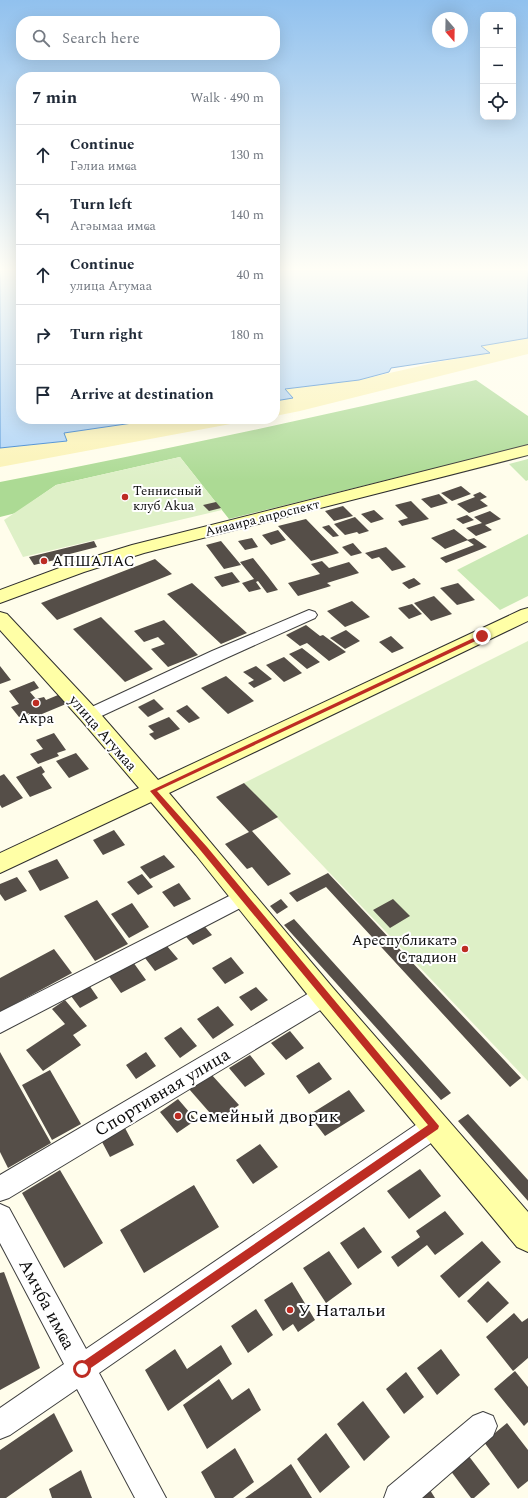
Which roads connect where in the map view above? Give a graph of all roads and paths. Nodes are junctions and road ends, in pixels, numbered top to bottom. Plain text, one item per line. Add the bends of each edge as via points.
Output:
1 (528, 450) edge
2 (0, 597) edge
3 (528, 614) edge
4 (309, 615) dead end
5 (0, 618) edge
6 (89, 715) junction
7 (153, 791) junction
8 (0, 864) edge
9 (243, 897) junction
10 (324, 996) junction
11 (0, 1023) edge
12 (435, 1126) junction
13 (0, 1189) edge
14 (0, 1217) edge
15 (528, 1236) edge
16 (82, 1369) junction
17 (0, 1425) edge
18 (483, 1426) dead end
19 (151, 1498) edge
20 (399, 1498) edge

1 - 2 main road, Аиааира апроспект via 138,549 77,568
3 - 7 main road
4 - 6 street
5 - 6 main road, улица Агумаа
6 - 7 main road, улица Агумаа
7 - 8 main road
7 - 9 main road, улица Агумаа
9 - 10 main road, улица Агумаа
9 - 11 street
10 - 12 main road, улица Агумаа
10 - 13 street, Спортивная улица
12 - 15 main road, улица Агумаа
12 - 16 street
14 - 16 street, Амҷба имҩа
16 - 17 street
16 - 19 street, Амҷба имҩа
18 - 20 street

